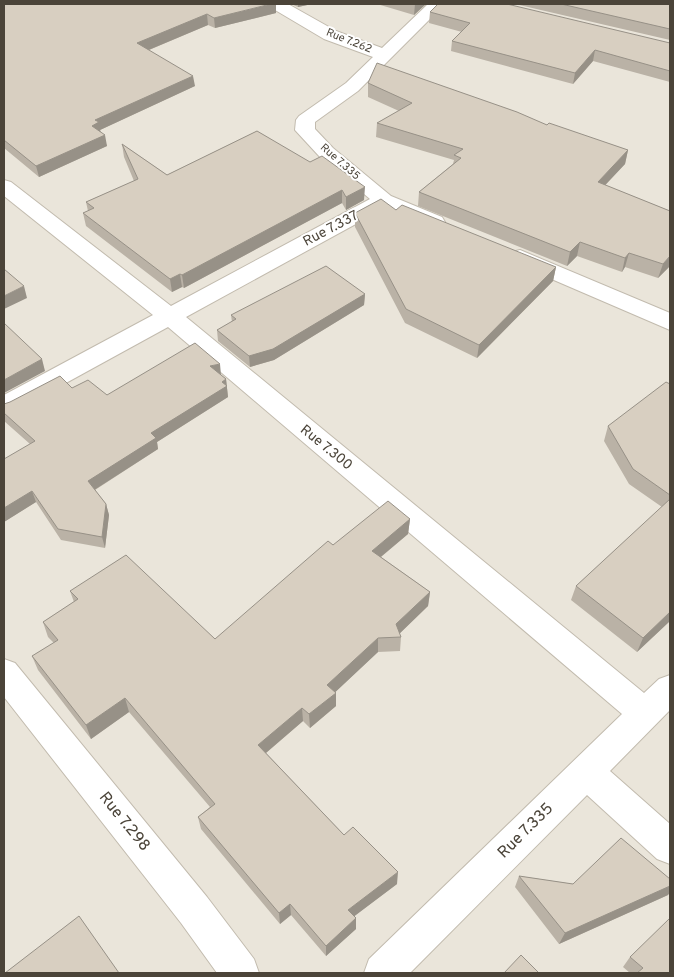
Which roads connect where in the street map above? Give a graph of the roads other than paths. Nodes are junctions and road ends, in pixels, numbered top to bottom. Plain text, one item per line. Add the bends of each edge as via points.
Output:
1 (276, 4) edge
2 (437, 4) edge
3 (385, 55) junction
4 (4, 186) edge
5 (384, 200) junction
6 (454, 230) edge
7 (504, 250) edge
8 (169, 316) junction
9 (670, 322) edge
10 (4, 406) edge
11 (4, 673) edge
12 (670, 689) edge
13 (646, 714) junction
14 (586, 772) junction
15 (670, 847) edge
16 (240, 973) edge
17 (383, 973) edge

1 - 3 street, Rue 7.262 via 330,35
2 - 3 street, Rue 7.262
3 - 5 street, Rue 7.335 via 352,87 306,120 305,130 326,152
4 - 8 street, Rue 7.300
5 - 6 street
5 - 8 street, Rue 7.337
7 - 9 street
8 - 10 street, Rue 7.337
8 - 13 street, Rue 7.300
11 - 16 street, Rue 7.298 via 194,910
12 - 13 street, Rue 7.335
13 - 14 street, Rue 7.335
14 - 15 street
14 - 17 street, Rue 7.335

